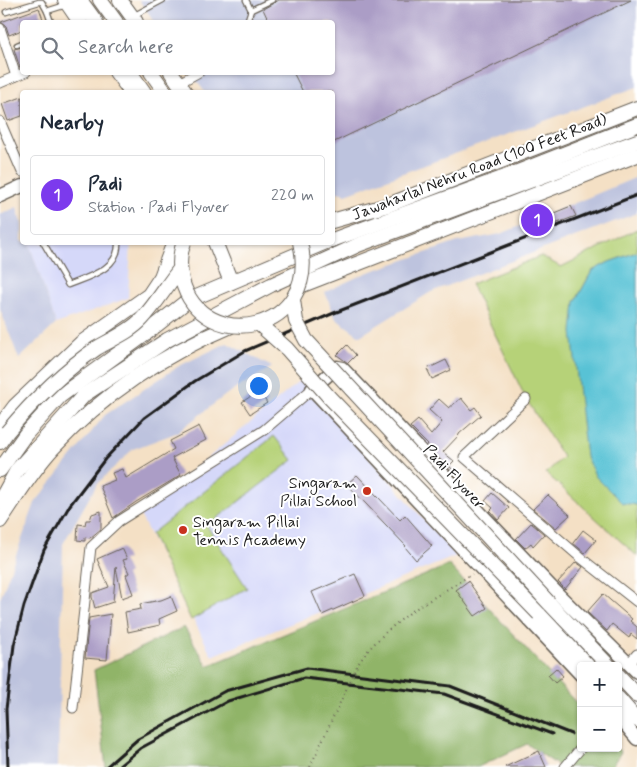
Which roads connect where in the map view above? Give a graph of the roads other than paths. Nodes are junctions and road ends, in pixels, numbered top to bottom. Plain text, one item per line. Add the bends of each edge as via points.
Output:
1 (100, 0) edge
2 (120, 0) edge
3 (163, 0) edge
4 (246, 0) edge
5 (272, 0) edge
6 (71, 2) edge
7 (251, 10) junction
8 (46, 11) junction
9 (6, 12) dead end
10 (50, 20) edge
11 (76, 20) edge
12 (94, 20) edge
13 (115, 20) edge
14 (134, 20) edge
15 (248, 20) edge
16 (0, 28) edge
17 (20, 44) edge
18 (17, 45) dead end
19 (20, 74) edge
20 (118, 75) edge
21 (132, 75) edge
22 (153, 75) edge
23 (193, 75) edge
24 (16, 76) junction
25 (0, 82) edge
26 (178, 83) edge
27 (130, 90) edge
28 (143, 90) edge
29 (164, 90) edge
30 (637, 108) edge
31 (0, 121) edge
32 (637, 125) edge
33 (637, 141) edge
34 (637, 155) edge
35 (20, 167) edge
36 (20, 187) edge
37 (0, 196) edge
38 (335, 220) edge
39 (335, 238) edge
40 (45, 245) edge
41 (118, 245) edge
42 (173, 245) edge
43 (183, 245) edge
44 (216, 245) edge
45 (300, 245) edge
46 (318, 245) edge
47 (180, 269) junction
48 (231, 282) junction
49 (300, 286) junction
50 (293, 300) junction
51 (114, 319) junction
52 (259, 324) junction
53 (231, 326) junction
54 (130, 345) junction
55 (312, 389) junction
56 (526, 398) dead end
57 (0, 426) edge
58 (0, 442) edge
59 (0, 470) edge
60 (0, 501) edge
61 (0, 521) edge
62 (637, 602) edge
63 (584, 662) edge
64 (605, 662) edge
65 (634, 663) edge
66 (577, 671) edge
67 (622, 679) edge
68 (637, 695) edge
69 (622, 703) edge
70 (73, 708) dead end
71 (637, 720) edge
72 (622, 721) edge
73 (637, 739) edge
74 (578, 752) edge
75 (565, 767) edge

1 - 13 main road
2 - 14 main road
3 - 14 lane
4 - 7 lane
5 - 7 lane
6 - 8 lane
6 - 11 main road
6 - 12 main road
7 - 15 lane
8 - 9 lane via 39,2
8 - 10 lane
16 - 24 street
17 - 18 lane
19 - 24 street
20 - 27 main road
21 - 28 main road
22 - 29 main road
23 - 26 street
24 - 25 street
30 - 38 main road via 388,205
31 - 35 street
32 - 39 main road, Jawaharlal Nehru Road (100 Feet Road)
33 - 60 main road, Jawaharlal Nehru Road (100 Feet Road) via 358,245 271,285 167,340 84,395 17,470
34 - 49 main road
36 - 37 street
40 - 41 lane via 68,285 107,269
42 - 51 main road via 161,277 149,295
43 - 47 main road, bridge
44 - 48 main road
45 - 49 main road, bridge via 303,264
46 - 48 main road, Jawaharlal Nehru Road (100 Feet Road)
47 - 53 main road, bridge via 185,289 196,306 212,319
47 - 58 main road, bridge via 142,319 63,375 28,407
48 - 54 main road, Jawaharlal Nehru Road (100 Feet Road) via 187,301
49 - 50 main road, bridge
50 - 52 main road, bridge via 278,315
50 - 64 main road, Padi Flyover, bridge via 296,321 306,340
51 - 54 main road
51 - 57 main road via 81,343 15,406
52 - 53 main road, bridge
52 - 63 main road, bridge via 287,349 330,398
53 - 61 main road via 171,354 88,412 32,474
54 - 59 main road, Jawaharlal Nehru Road (100 Feet Road) via 60,396 25,435
55 - 65 street via 337,367 342,368 557,593
55 - 66 street
55 - 70 street via 264,430 119,521 91,547
56 - 62 street via 464,456
67 - 68 main road
69 - 71 main road
72 - 73 street
74 - 75 street

